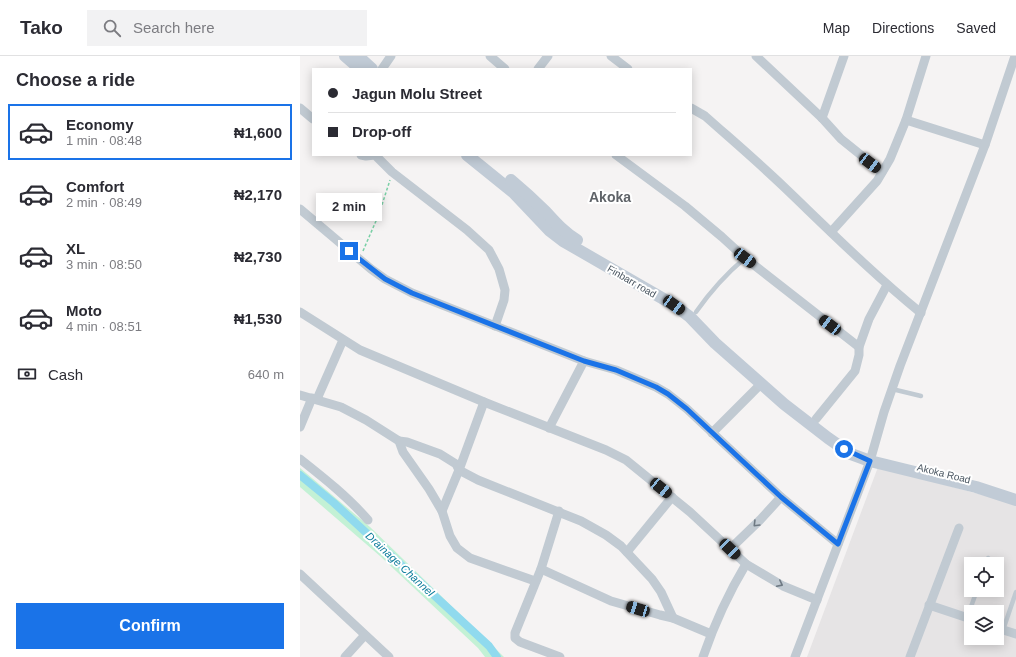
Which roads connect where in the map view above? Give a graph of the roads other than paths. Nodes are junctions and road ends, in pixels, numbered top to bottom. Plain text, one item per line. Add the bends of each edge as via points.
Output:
1 (345, 56) edge
2 (358, 56) edge
3 (391, 56) edge
4 (490, 56) edge
5 (548, 56) edge
6 (611, 56) edge
7 (844, 56) edge
8 (926, 56) edge
9 (1015, 56) edge
10 (759, 57) edge
11 (359, 68) edge
12 (371, 68) edge
13 (383, 68) edge
14 (504, 68) edge
15 (539, 68) edge
16 (627, 68) edge
17 (300, 108) edge
18 (692, 109) edge
19 (312, 118) edge
20 (822, 118) junction
21 (906, 120) junction
22 (985, 145) junction
23 (376, 156) edge
24 (468, 156) edge
25 (481, 156) edge
26 (617, 156) edge
27 (882, 172) junction
28 (300, 209) edge
29 (831, 232) junction
30 (745, 258) junction
31 (887, 285) junction
32 (300, 312) edge
33 (696, 312) junction
34 (921, 313) junction
35 (495, 326) junction
36 (342, 340) junction
37 (859, 347) junction
38 (584, 361) junction
39 (761, 384) junction
40 (892, 389) junction
41 (300, 395) edge
42 (921, 396) dead end
43 (314, 399) junction
44 (484, 402) junction
45 (816, 419) junction
46 (300, 427) edge
47 (549, 428) junction
48 (712, 433) junction
49 (399, 441) junction
50 (854, 450) junction
51 (871, 458) junction
52 (300, 459) edge
53 (459, 470) junction
54 (1016, 492) edge
55 (672, 497) junction
56 (781, 497) junction
57 (1016, 500) edge
58 (442, 511) junction
59 (559, 512) junction
60 (368, 520) dead end
61 (958, 528) dead end
62 (838, 544) junction
63 (730, 549) junction
64 (627, 552) junction
65 (746, 564) junction
66 (540, 569) junction
67 (300, 574) edge
68 (535, 581) junction
69 (1016, 592) edge
70 (817, 600) junction
71 (929, 605) junction
72 (964, 616) edge
73 (673, 618) junction
74 (1004, 620) edge
75 (1004, 630) edge
76 (711, 634) junction
77 (1016, 634) edge
78 (365, 635) junction
79 (345, 657) edge
80 (389, 657) edge
81 (560, 657) edge
82 (703, 657) edge
83 (795, 657) edge
84 (910, 657) edge

1 - 11 main road
2 - 12 main road
3 - 13 street
4 - 14 street
5 - 15 street
6 - 16 street
7 - 20 street
8 - 21 street
9 - 22 street
10 - 20 street via 767,68
17 - 19 street
18 - 29 street via 705,116
20 - 27 street via 841,138
21 - 22 street
21 - 27 street via 890,160
22 - 34 street
23 - 35 street via 392,172 489,250 499,269 505,290
24 - 39 main road, Finbarr road via 514,193 563,241 674,305 690,317
25 - 33 main road, Finbarr road via 520,187 568,235 679,299
26 - 30 street via 685,206
27 - 29 street via 877,181
28 - 35 street via 385,279 412,293
29 - 31 street
30 - 33 lane via 728,273
30 - 37 street
31 - 34 street
31 - 37 street via 869,319
32 - 36 street
33 - 45 main road, Finbarr road via 789,398
34 - 40 street
35 - 38 street
36 - 43 street
36 - 44 street
37 - 45 street via 854,371
38 - 47 street
38 - 48 street via 616,370 656,387 668,394
39 - 48 street
39 - 50 main road, Finbarr road via 837,445
40 - 42 lane
40 - 51 street
41 - 43 street
43 - 46 street
43 - 49 street via 341,407
44 - 47 street
44 - 53 street
45 - 50 main road, Finbarr road
47 - 55 street via 626,460
48 - 56 street
49 - 53 street via 440,454 456,464
49 - 58 street via 403,452
50 - 51 main road
51 - 54 main road, Akoka Road
51 - 57 main road
51 - 62 street
52 - 60 street via 331,483
53 - 58 street
53 - 59 street
55 - 63 street
55 - 64 street
56 - 62 street
56 -> 63 street
58 - 68 street via 450,536 462,553
59 - 64 street via 581,520
59 - 66 street
61 - 71 street
62 - 70 street
63 - 65 street
64 - 73 street via 661,592
65 -> 70 street via 783,586
65 - 76 street
66 - 68 street
66 - 73 street via 611,601
67 - 78 street
68 - 81 street via 516,638 520,642
69 - 74 lane
70 - 83 street
71 - 72 street
71 - 84 street
73 - 76 street
75 - 77 street
76 - 82 street
78 - 79 street
78 - 80 street

